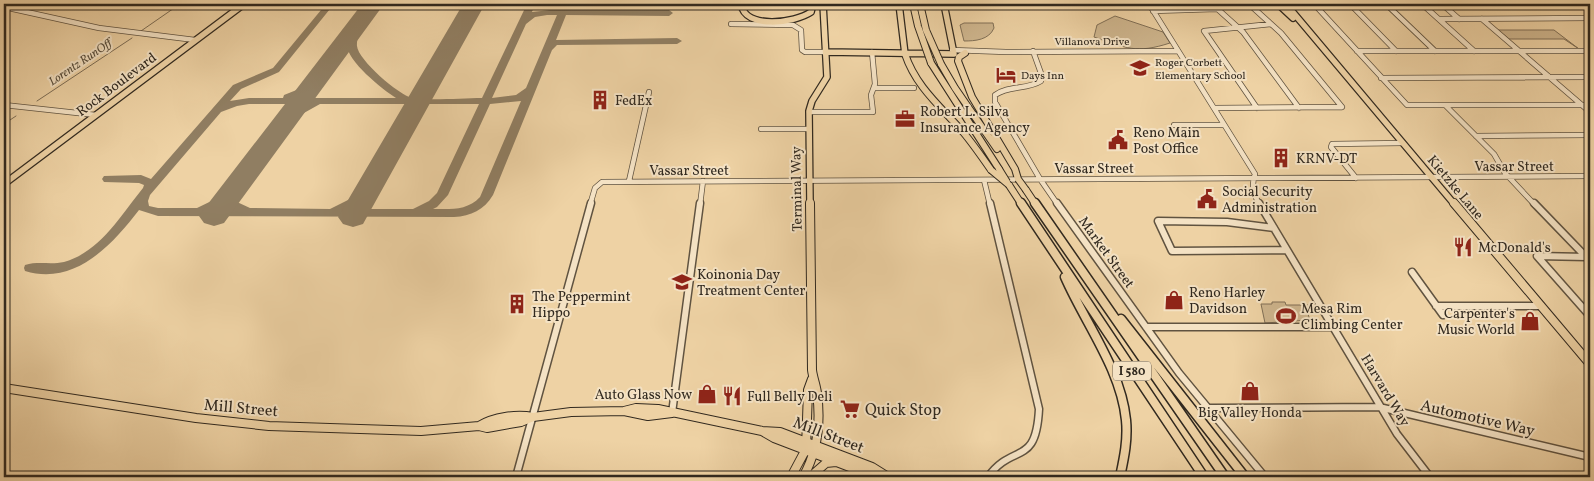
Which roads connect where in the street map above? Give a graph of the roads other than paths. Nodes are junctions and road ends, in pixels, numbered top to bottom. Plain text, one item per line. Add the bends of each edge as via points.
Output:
1 (244, 4) edge
2 (813, 4) edge
3 (823, 4) edge
4 (899, 4) edge
5 (913, 4) edge
6 (920, 4) edge
7 (944, 4) edge
8 (1149, 4) edge
9 (1212, 4) edge
10 (1248, 4) edge
11 (1278, 4) edge
12 (1286, 4) edge
13 (1314, 4) edge
14 (1350, 4) edge
15 (1386, 4) edge
16 (1422, 4) edge
17 (1442, 4) edge
18 (1583, 4) edge
19 (742, 5) edge
20 (4, 8) edge
21 (1217, 9) junction
22 (1590, 9) edge
23 (1153, 11) junction
24 (1590, 18) edge
25 (1439, 19) junction
26 (1459, 19) junction
27 (1481, 19) junction
28 (731, 24) dead end
29 (1271, 24) junction
30 (1236, 26) junction
31 (1303, 26) junction
32 (195, 40) junction
33 (825, 43) junction
34 (1590, 50) edge
35 (1033, 51) junction
36 (1178, 51) junction
37 (1357, 51) junction
38 (1396, 51) junction
39 (1434, 51) junction
40 (1474, 51) junction
41 (1519, 51) junction
42 (826, 52) junction
43 (847, 52) junction
44 (872, 52) junction
45 (905, 52) junction
46 (953, 52) junction
47 (1006, 52) junction
48 (965, 53) junction
49 (1550, 77) junction
50 (1590, 77) edge
51 (1382, 78) junction
52 (874, 88) junction
53 (914, 88) dead end
54 (969, 90) junction
55 (649, 92) dead end
56 (4, 105) edge
57 (1582, 105) junction
58 (1590, 105) edge
59 (1446, 106) junction
60 (1214, 108) junction
61 (1257, 108) junction
62 (1299, 108) junction
63 (809, 112) junction
64 (1590, 112) edge
65 (96, 115) junction
66 (1174, 125) dead end
67 (1224, 125) junction
68 (761, 129) dead end
69 (809, 129) junction
70 (1590, 135) edge
71 (1476, 136) junction
72 (1403, 143) junction
73 (1013, 169) junction
74 (995, 170) junction
75 (1590, 176) edge
76 (1510, 177) junction
77 (1253, 178) junction
78 (1356, 178) junction
79 (1432, 178) junction
80 (1040, 179) junction
81 (984, 180) junction
82 (810, 181) junction
83 (629, 182) junction
84 (703, 182) junction
85 (4, 184) edge
86 (1274, 228) junction
87 (1287, 250) junction
88 (1589, 258) edge
89 (1061, 266) junction
90 (1412, 272) dead end
91 (1104, 302) junction
92 (1436, 306) junction
93 (1541, 306) junction
94 (1443, 315) dead end
95 (1590, 316) edge
96 (1146, 327) junction
97 (1333, 327) junction
98 (1590, 364) edge
99 (4, 388) edge
100 (1210, 408) junction
101 (1381, 408) junction
102 (672, 413) junction
103 (533, 417) junction
104 (811, 447) junction
105 (1590, 457) edge
106 (842, 463) junction
107 (885, 476) edge
108 (516, 477) edge
109 (791, 477) edge
110 (803, 477) edge
111 (810, 477) edge
112 (988, 477) edge
113 (1120, 477) edge
114 (1204, 477) edge
115 (1225, 477) edge
116 (1245, 477) edge
117 (1265, 477) edge
118 (1430, 477) edge

1 - 32 main road, Rock Boulevard
2 - 19 main road via 809,14 790,20 752,19 743,14
3 - 33 main road, Terminal Way
4 - 45 main road
5 - 74 highway, bridge via 931,63
6 - 73 highway, I 580, bridge via 940,64
7 - 46 main road
8 - 23 street, Harvard Way
9 - 21 street
10 - 29 street
11 - 31 main road, Kietzke Lane
12 - 31 main road, Kietzke Lane
13 - 37 street
14 - 38 street
15 - 39 street
16 - 25 street
17 - 26 street
18 - 22 street
20 - 32 street via 98,29
21 - 23 street
21 - 30 street
23 - 36 street, Harvard Way
24 - 27 street
25 - 26 street
25 - 40 street
26 - 27 street
27 - 41 street
28 - 42 street via 793,25 802,31 804,52
29 - 30 street
29 - 62 street via 1342,108
30 - 61 street via 1204,30
30 - 62 street
31 - 72 main road, Kietzke Lane
32 - 65 main road, Rock Boulevard
33 - 42 main road, Terminal Way
33 - 43 main road
34 - 41 street
35 - 36 street, Villanova Drive
35 - 47 street, Villanova Drive
35 - 80 street, Market Street via 1041,81 1002,90 994,100
36 - 60 street, Harvard Way
37 - 38 street
37 - 51 street
38 - 39 street
39 - 40 street
40 - 41 street
41 - 49 street
42 - 43 main road, Villanova Drive
42 - 63 main road, Terminal Way via 826,81 812,100
43 - 44 main road, Villanova Drive
44 - 45 main road, Villanova Drive
44 - 52 street
45 - 46 main road, Villanova Drive
45 - 74 highway via 919,83
46 - 47 street, Villanova Drive
46 - 48 street, Villanova Drive
46 - 54 highway via 962,80
47 - 48 street, Villanova Drive
48 - 54 highway via 958,60
49 - 50 street
49 - 51 street
49 - 57 street
51 - 59 street via 1407,106
52 - 53 street
52 - 63 street via 871,113
54 - 73 highway
55 - 83 street
56 - 65 street
57 - 58 street
57 - 59 street
57 - 64 street
59 - 71 street
60 - 61 street
60 - 67 street, Harvard Way
61 - 62 street
63 - 69 main road, Terminal Way
65 - 85 main road, Rock Boulevard
66 - 67 street
67 - 77 street, Harvard Way via 1255,174
68 - 69 street
69 - 82 main road, Terminal Way
70 - 71 street
71 - 76 street
72 - 78 street via 1332,144
72 - 79 main road, Kietzke Lane
73 - 91 highway, I 580, bridge
74 - 89 highway, I 580, bridge via 1011,188
75 - 76 street, Vassar Street
76 - 79 street, Vassar Street
76 - 88 street
77 - 78 street, Vassar Street
77 - 80 street, Vassar Street
77 - 86 street, Harvard Way via 1253,193
78 - 79 street, Vassar Street
79 - 93 main road, Kietzke Lane
80 - 81 street, Vassar Street
80 - 96 street, Market Street
81 - 82 street, Vassar Street
81 - 112 street via 1040,424 1036,438 1027,450 998,466
82 - 84 street, Vassar Street
82 - 104 main road, Terminal Way via 812,379 818,397
83 - 84 street, Vassar Street
83 - 103 street, Vassar Street via 599,184 595,188
84 - 102 street
86 - 87 street, Harvard Way
86 - 87 street via 1219,221 1158,221 1172,251
87 - 97 street, Harvard Way
88 - 95 street via 1537,256
89 - 113 highway via 1075,301 1109,361 1120,391 1127,434
89 - 114 highway, I 580
90 - 92 street
91 - 115 highway, I 580
91 - 116 highway via 1141,342
92 - 93 street
92 - 94 street
93 - 98 main road, Kietzke Lane
96 - 97 street
96 - 100 street, Market Street via 1179,373
97 - 101 street, Harvard Way
99 - 103 main road, Mill Street via 250,424 410,431 486,428
100 - 101 street, Automotive Way
100 - 117 street, Market Street
101 - 105 street, Automotive Way
101 - 118 street, Harvard Way
102 - 103 main road, Mill Street via 656,416 624,411 577,412
102 - 104 main road, Mill Street via 762,431 774,438
103 - 108 street
104 - 106 main road, Mill Street
104 - 107 main road, Mill Street via 872,467
104 - 109 main road
104 - 110 main road
106 - 107 main road, Mill Street via 868,474
106 - 111 main road via 826,463

